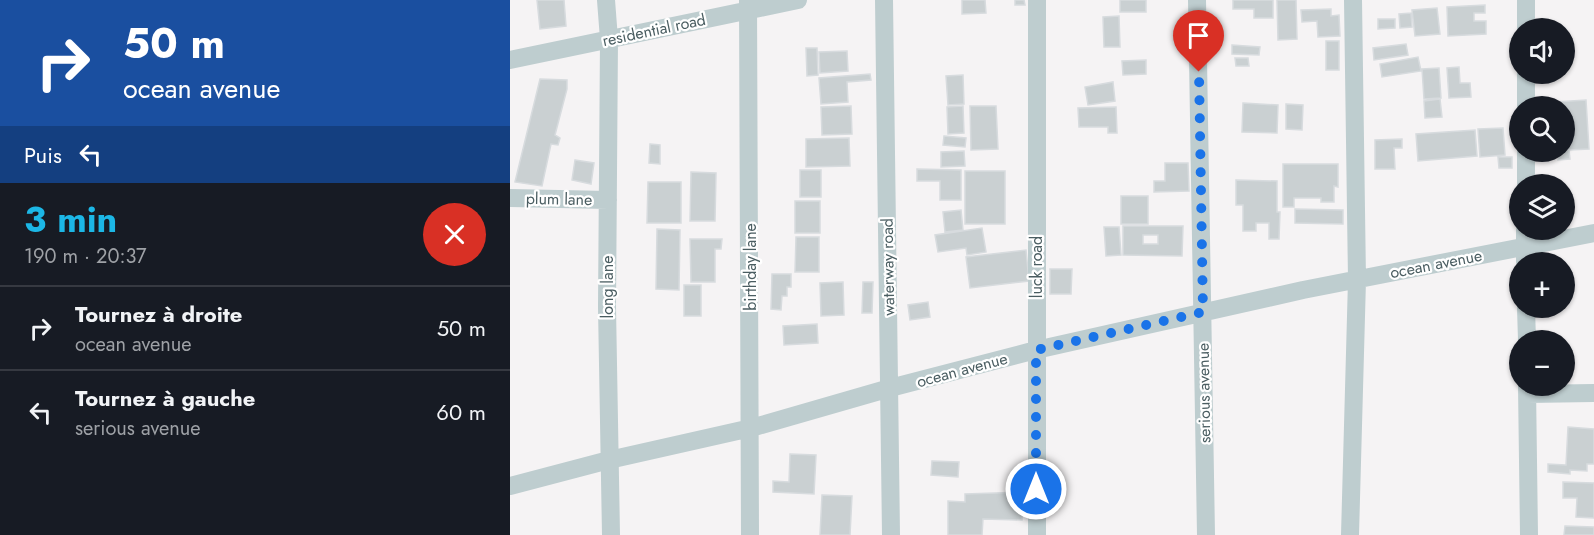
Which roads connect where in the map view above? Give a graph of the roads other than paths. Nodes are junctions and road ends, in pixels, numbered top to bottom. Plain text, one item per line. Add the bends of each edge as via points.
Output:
1 (606, 0) edge
2 (798, 0) edge
3 (884, 0) edge
4 (1037, 0) edge
5 (1197, 0) edge
6 (1353, 0) edge
7 (1526, 0) edge
8 (748, 5) edge
9 (1526, 18) edge
10 (609, 39) junction
11 (510, 60) edge
12 (510, 198) edge
13 (608, 200) junction
14 (1594, 233) edge
15 (1525, 246) edge
16 (1357, 280) junction
17 (1203, 312) junction
18 (1036, 350) junction
19 (890, 388) junction
20 (1575, 392) edge
21 (1594, 393) edge
22 (1528, 396) edge
23 (751, 428) junction
24 (609, 460) junction
25 (510, 486) edge
26 (611, 535) edge
27 (750, 535) edge
28 (891, 535) edge
29 (1037, 535) edge
30 (1206, 535) edge
31 (1350, 535) edge
32 (1529, 535) edge

1 - 10 street, long lane
2 - 8 street, residential road
3 - 19 street, waterway road
4 - 18 street, luck road
5 - 17 street, serious avenue
6 - 16 street
7 - 9 street
8 - 10 street, residential road
8 - 23 street, birthday lane
10 - 11 street, residential road
10 - 13 street, long lane
12 - 13 street, plum lane
13 - 24 street, long lane
14 - 15 street, ocean avenue
15 - 16 street, ocean avenue
16 - 17 street, ocean avenue
16 - 31 street
17 - 18 street, ocean avenue
17 - 30 street, serious avenue
18 - 19 street, ocean avenue
18 - 29 street, luck road
19 - 23 street, ocean avenue
19 - 28 street, waterway road
20 - 21 street
22 - 32 street
23 - 24 street, ocean avenue
23 - 27 street, birthday lane
24 - 25 street, ocean avenue
24 - 26 street, long lane

